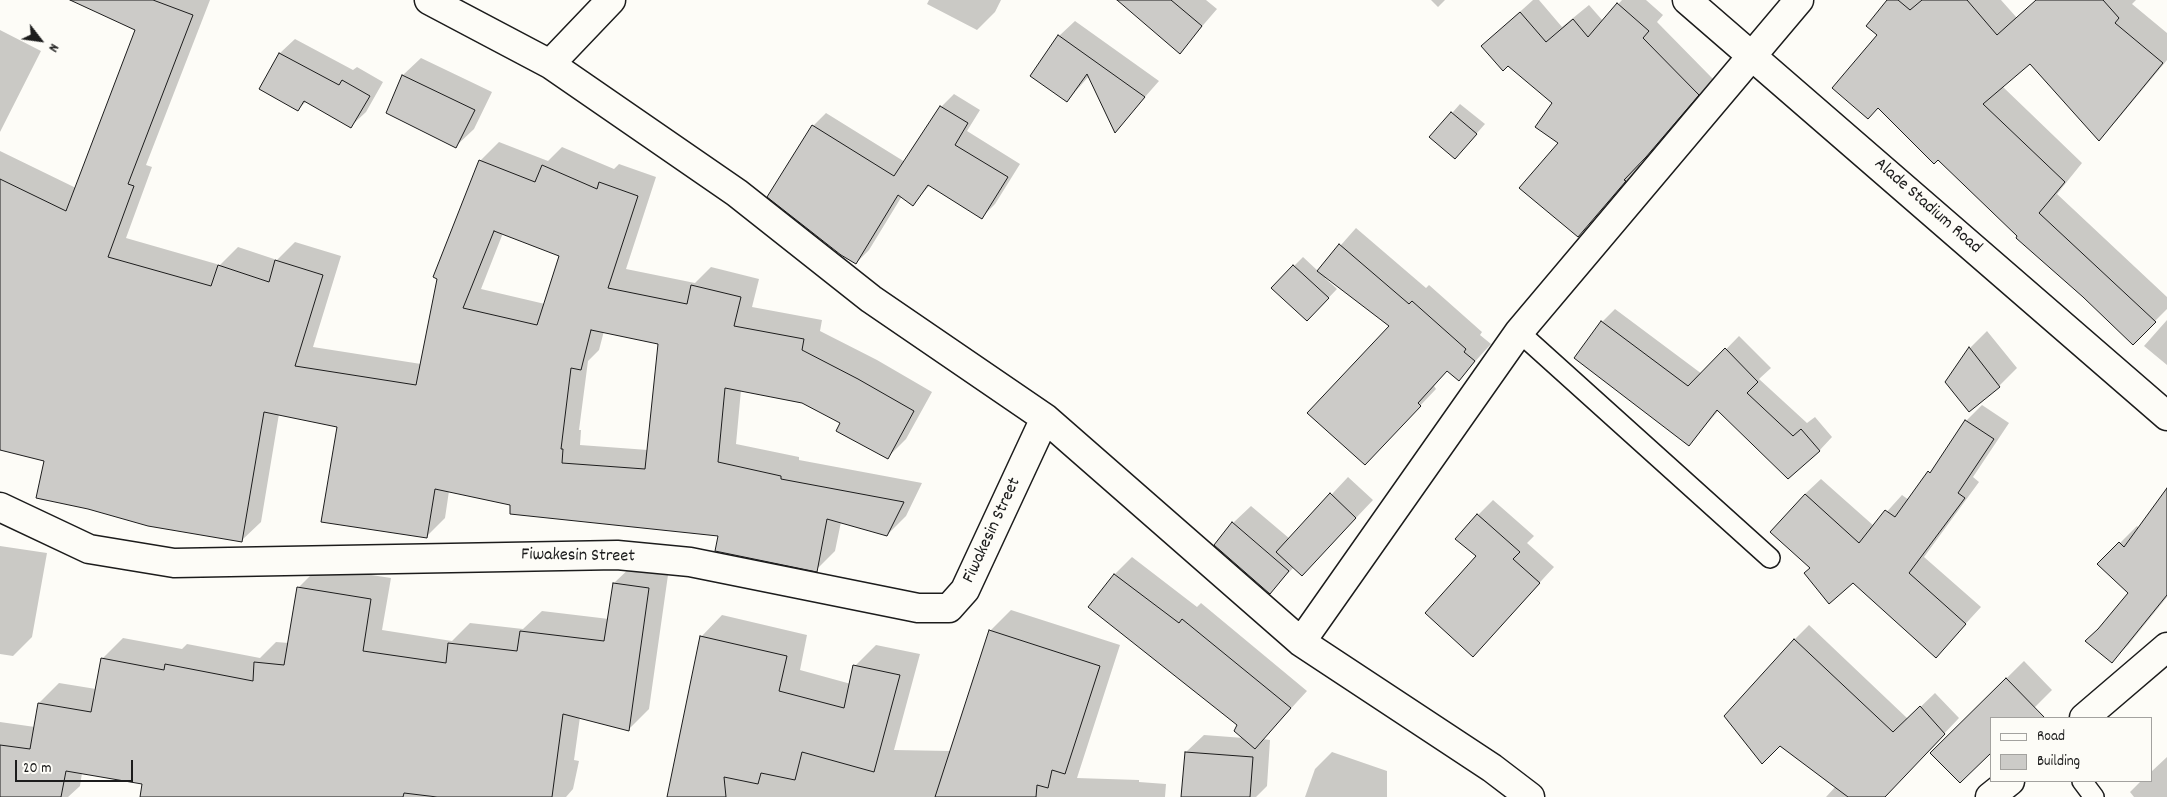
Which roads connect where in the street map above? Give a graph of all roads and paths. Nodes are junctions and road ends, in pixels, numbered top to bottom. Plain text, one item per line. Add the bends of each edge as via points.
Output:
1 (429, 0) edge
2 (611, 0) edge
3 (1687, 0) edge
4 (1800, 0) edge
5 (1752, 55) junction
6 (550, 64) junction
7 (1519, 332) junction
8 (2167, 416) edge
9 (1045, 418) junction
10 (0, 506) edge
11 (1770, 558) dead end
12 (1301, 642) junction
13 (2167, 647) edge
14 (2085, 717) edge
15 (2009, 782) edge
16 (2083, 782) edge
17 (1530, 797) edge
18 (1990, 797) edge
19 (2094, 797) edge

1 - 6 street
2 - 6 street
3 - 5 street, Alade Stadium Road
4 - 5 street
5 - 7 street
5 - 8 street, Alade Stadium Road
6 - 9 street via 737,194 871,299
7 - 11 lane
7 - 12 street
9 - 10 street, Fiwakesin Street via 965,590 949,608 918,608 690,562 617,555 174,563 89,549
9 - 12 street
12 - 17 street via 1492,768
13 - 14 street
15 - 18 street
16 - 19 lane

